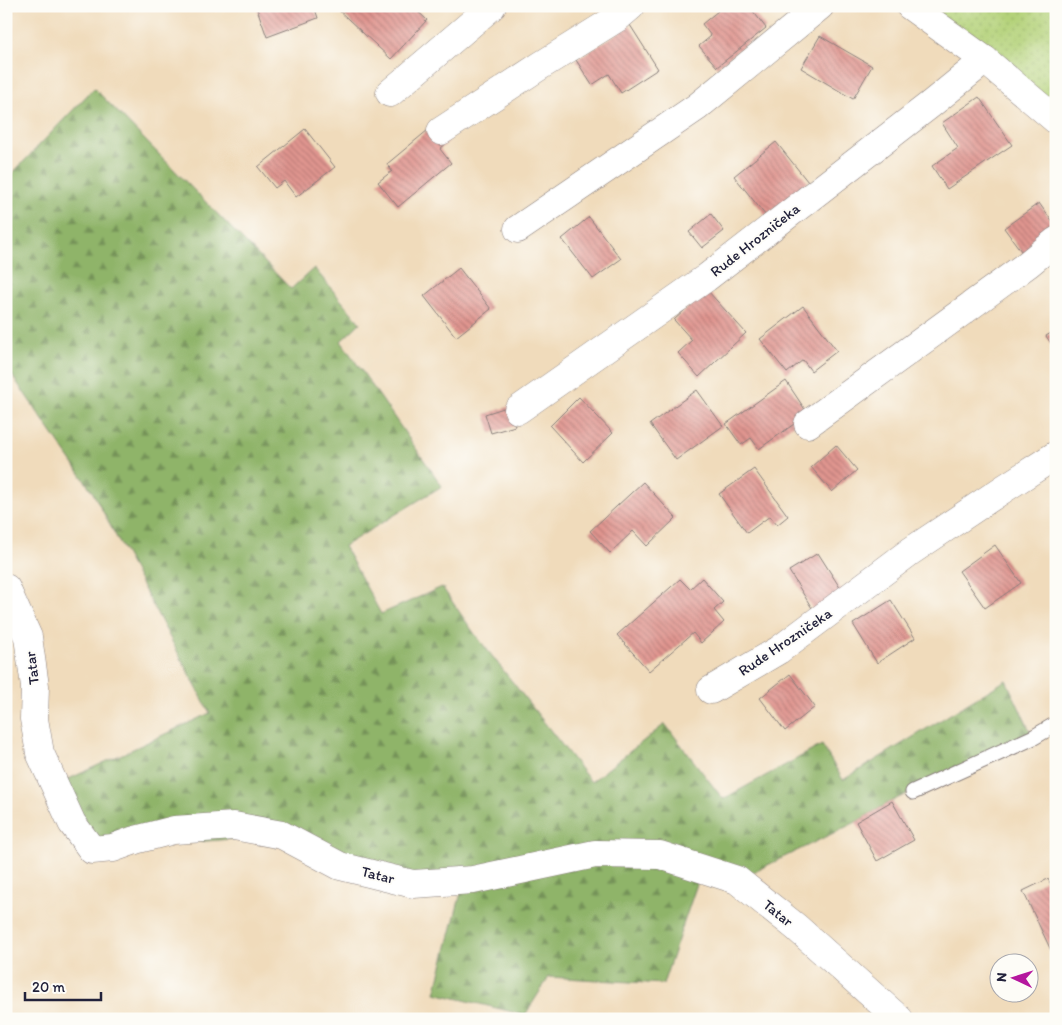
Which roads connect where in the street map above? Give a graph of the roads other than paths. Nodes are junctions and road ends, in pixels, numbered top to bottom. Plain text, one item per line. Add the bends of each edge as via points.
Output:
1 (492, 6) edge
2 (631, 6) edge
3 (820, 6) edge
4 (910, 6) edge
5 (985, 60) junction
6 (390, 93) dead end
7 (1056, 120) edge
8 (441, 131) dead end
9 (518, 229) dead end
10 (1056, 241) edge
11 (518, 410) dead end
12 (808, 424) dead end
13 (1056, 455) edge
14 (6, 588) edge
15 (711, 690) dead end
16 (1056, 724) edge
17 (912, 792) dead end
18 (898, 1019) edge

1 - 6 street
2 - 8 street
3 - 9 street via 697,107
4 - 5 street
5 - 7 street
5 - 11 street, Rude Hrozničeka via 706,278
10 - 12 street via 1021,270
13 - 15 street, Rude Hrozničeka via 911,551 779,650
14 - 18 street, Tatar via 28,637 40,753 72,823 92,850 113,848 174,830 234,826 282,835 340,866 412,884 473,880 595,854 660,855 737,880 796,927
16 - 17 lane

